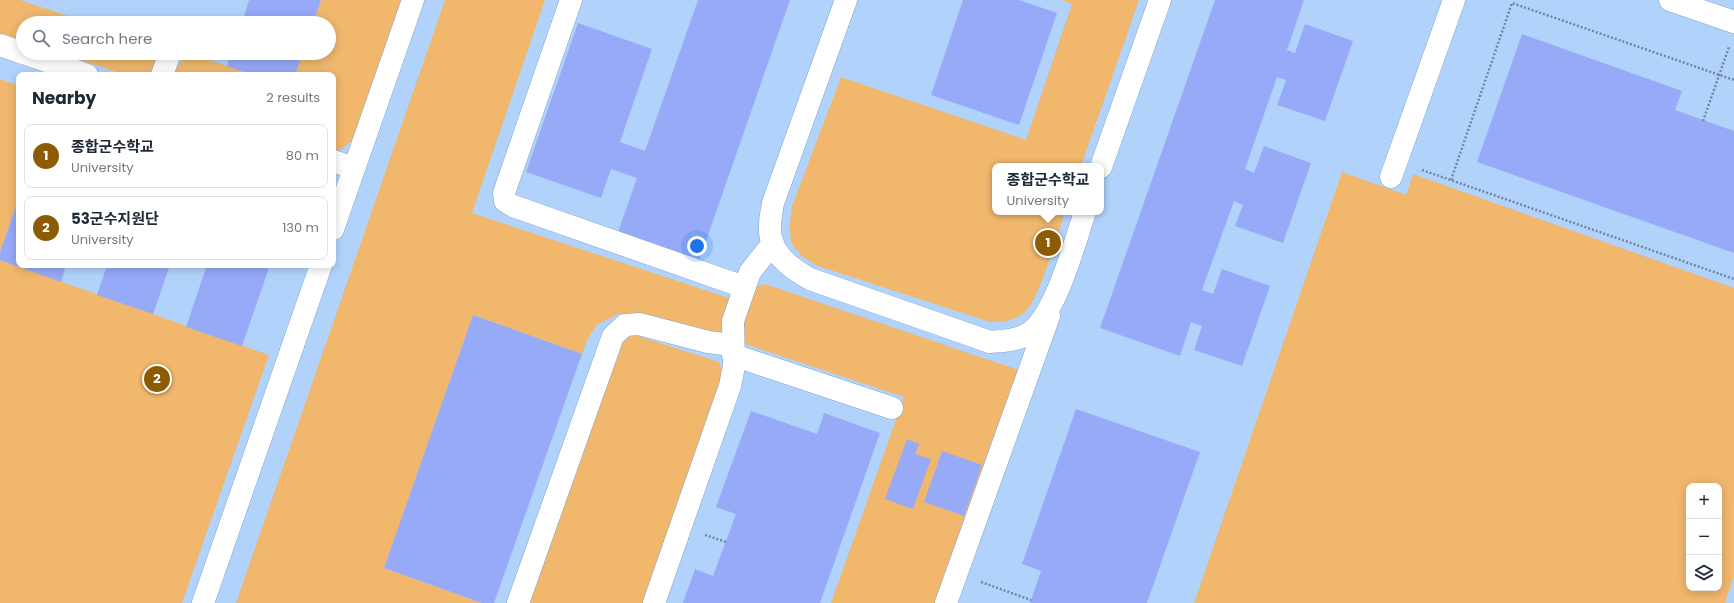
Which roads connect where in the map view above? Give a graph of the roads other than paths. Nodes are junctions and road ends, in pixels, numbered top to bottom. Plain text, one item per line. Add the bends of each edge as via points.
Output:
1 (413, 0) edge
2 (571, 0) edge
3 (846, 0) edge
4 (1160, 0) edge
5 (1454, 0) edge
6 (1670, 0) edge
7 (1734, 22) edge
8 (0, 45) edge
9 (16, 51) edge
10 (43, 60) edge
11 (167, 60) edge
12 (78, 72) edge
13 (163, 72) edge
14 (336, 162) edge
15 (1102, 163) edge
16 (354, 168) junction
17 (1394, 169) road end
18 (1084, 215) edge
19 (336, 220) edge
20 (773, 243) junction
21 (320, 268) edge
22 (744, 287) junction
23 (1054, 302) junction
24 (732, 350) junction
25 (892, 408) dead end
26 (203, 603) edge
27 (518, 603) edge
28 (654, 603) edge
29 (946, 603) edge

1 - 16 street
2 - 22 street via 504,193 505,201 512,206
3 - 20 street via 773,203 770,226
4 - 15 street
5 - 17 street
6 - 7 street
8 - 9 street
10 - 12 street
11 - 13 street
14 - 16 street
16 - 19 street
18 - 23 street
20 - 22 street via 750,272
20 - 23 street via 780,258 810,279 990,342 1026,335 1041,323
21 - 26 street
22 - 24 street via 733,321
23 - 29 street
24 - 25 street
24 - 27 street via 639,324 625,325 613,336
24 - 28 street via 734,366 730,386

